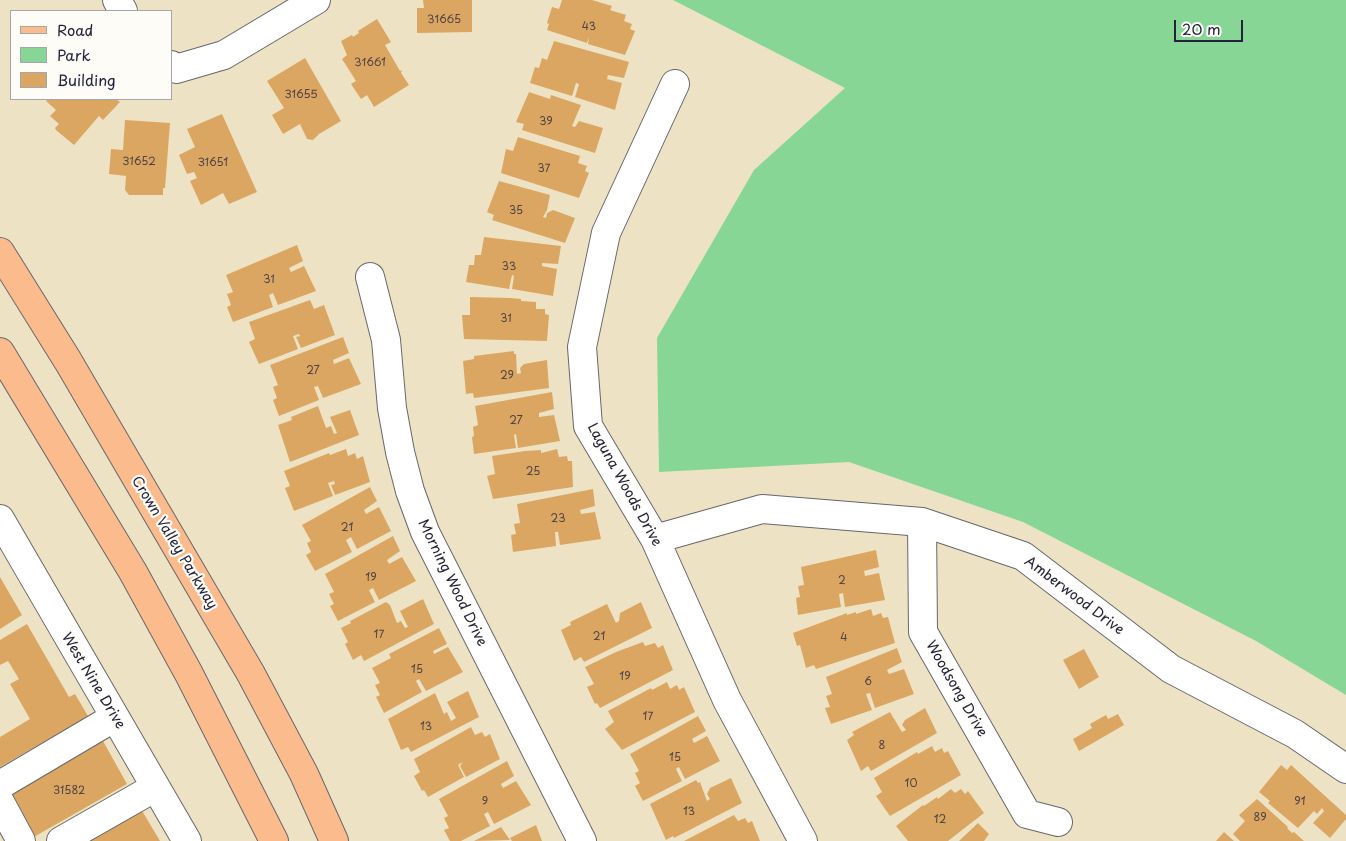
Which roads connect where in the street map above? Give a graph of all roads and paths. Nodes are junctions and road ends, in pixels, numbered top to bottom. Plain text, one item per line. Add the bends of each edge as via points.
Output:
1 (316, 0) edge
2 (174, 67) edge
3 (676, 84) dead end
4 (0, 252) edge
5 (370, 277) dead end
6 (0, 352) edge
7 (922, 522) junction
8 (1, 524) edge
9 (654, 540) junction
10 (115, 717) junction
11 (1346, 769) edge
12 (0, 785) edge
13 (154, 788) junction
14 (0, 802) edge
15 (1058, 822) dead end
16 (21, 841) edge
17 (61, 841) edge
18 (187, 841) edge
19 (274, 841) edge
20 (334, 841) edge
21 (582, 841) edge
22 (803, 841) edge

1 - 2 street via 224,55
3 - 9 street, Laguna Woods Drive via 606,233 582,347 588,426
4 - 20 main road, Crown Valley Parkway via 251,674 304,774
5 - 21 street, Morning Wood Drive via 386,340 400,452 425,532
6 - 19 main road via 133,572
7 - 9 street, Amberwood Drive via 762,509
7 - 11 street, Amberwood Drive via 1023,556 1171,670 1295,734
7 - 15 street, Woodsong Drive via 923,632 1027,814
8 - 10 street, West Nine Drive
9 - 22 street, Laguna Woods Drive via 727,700
10 - 12 street
10 - 13 street, West Nine Drive
13 - 17 street
13 - 18 street, West Nine Drive
14 - 16 street

